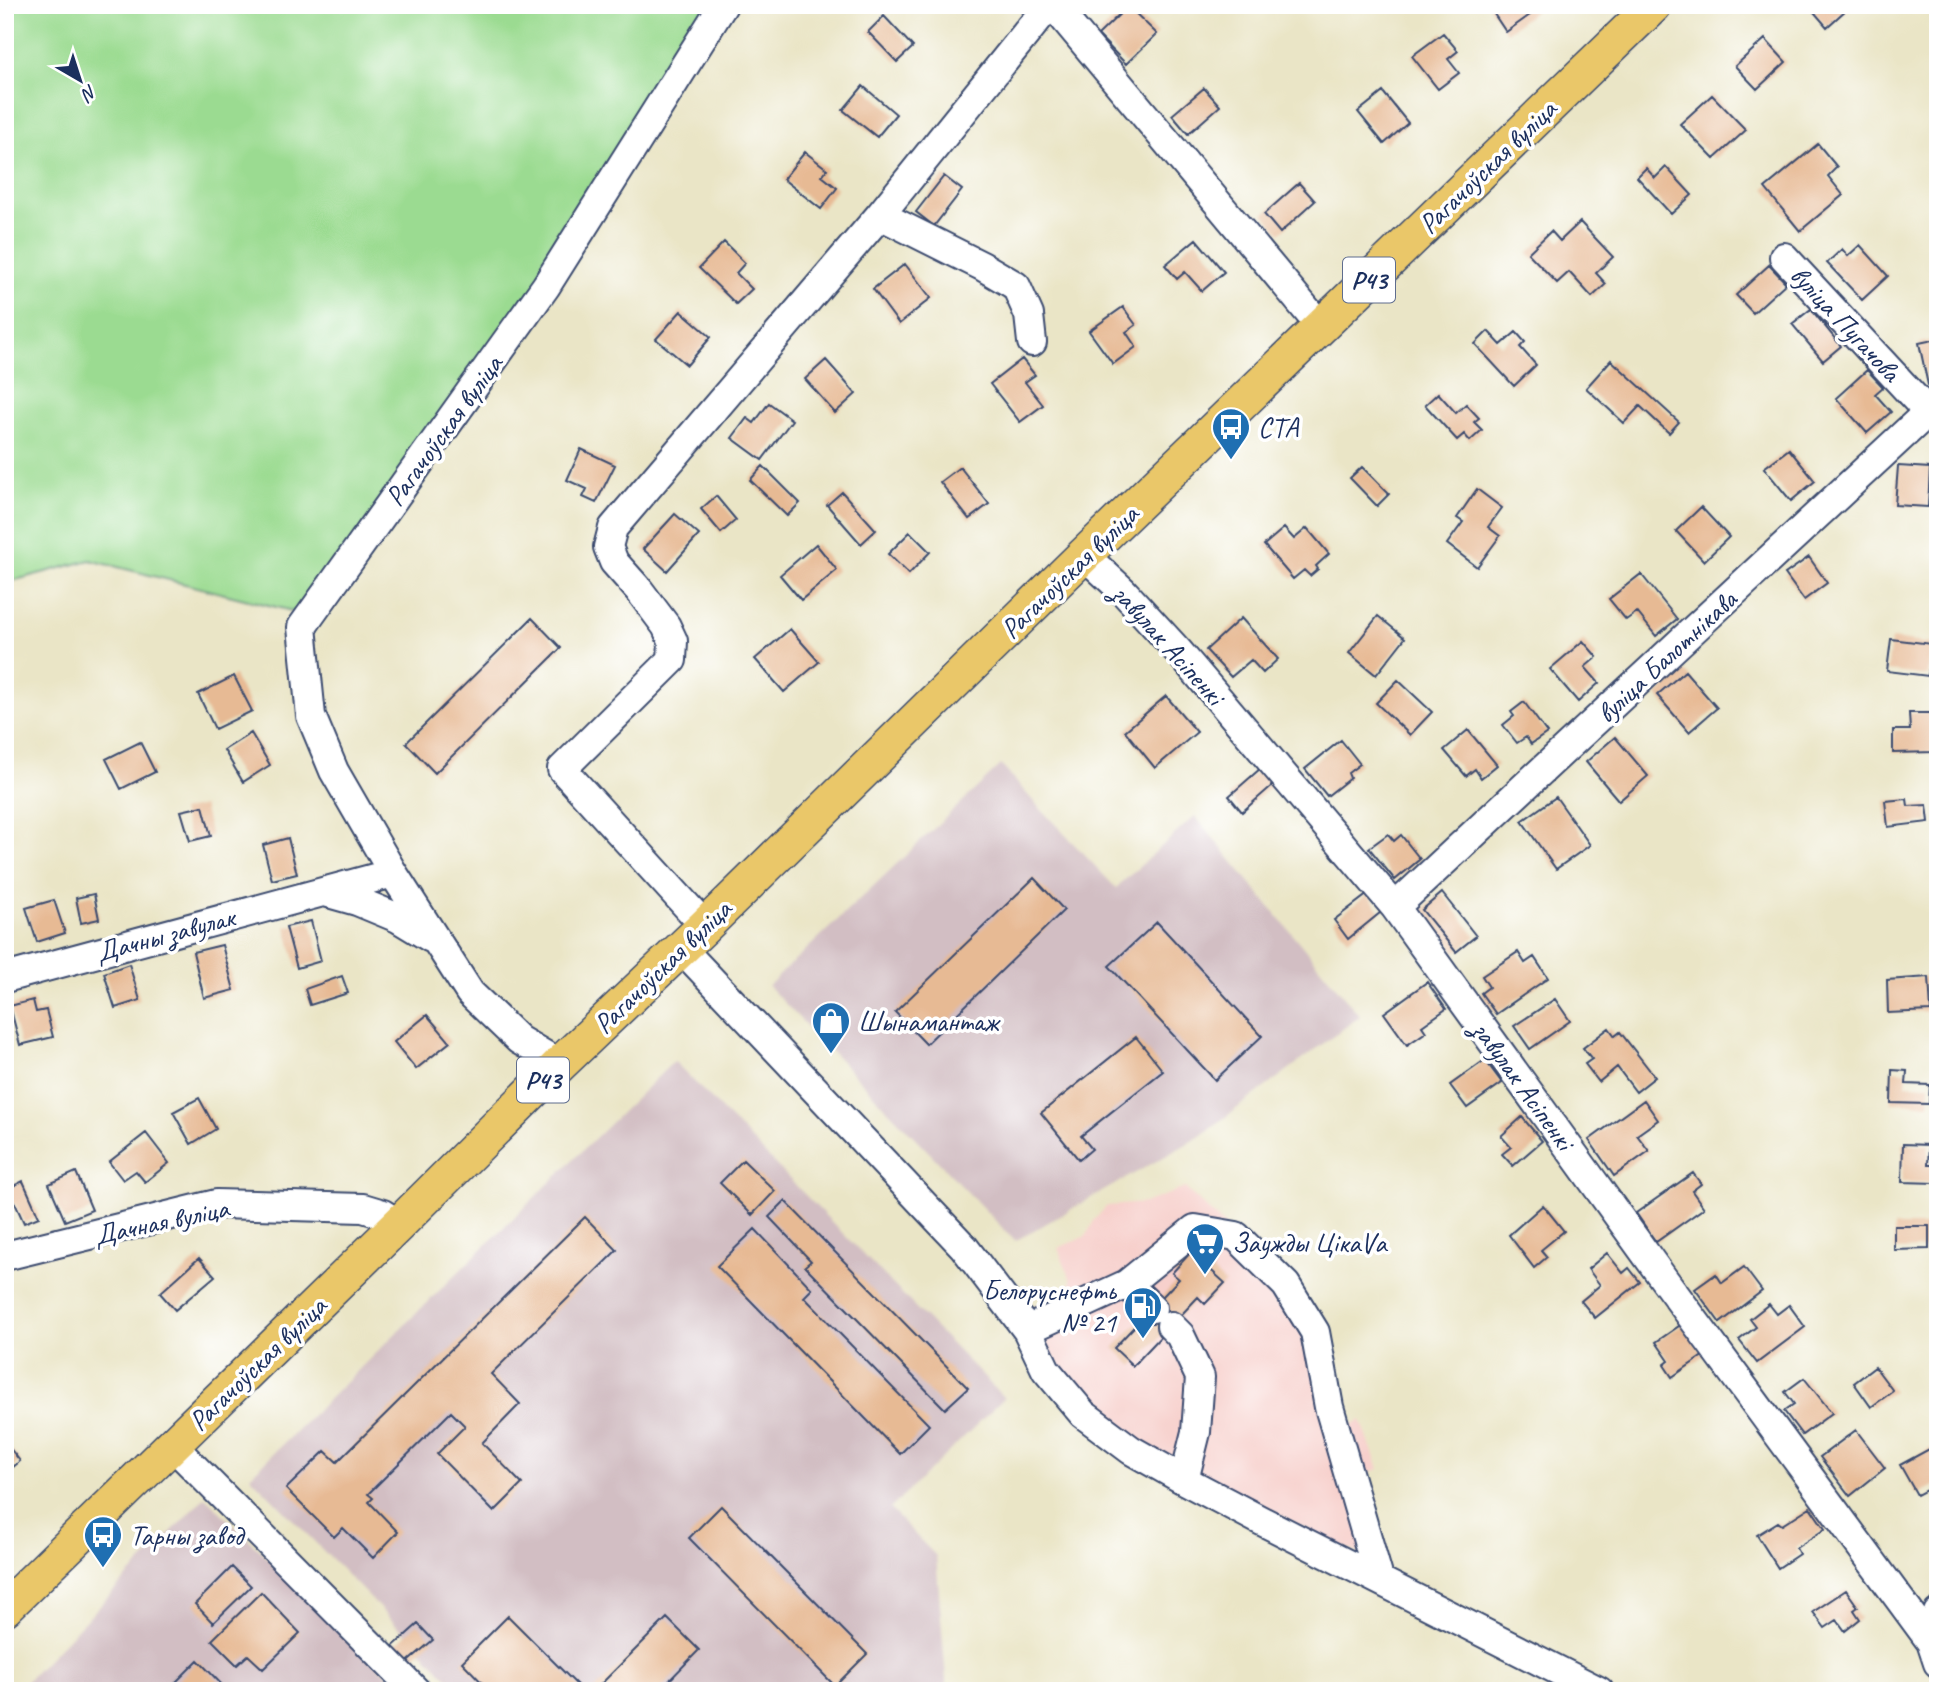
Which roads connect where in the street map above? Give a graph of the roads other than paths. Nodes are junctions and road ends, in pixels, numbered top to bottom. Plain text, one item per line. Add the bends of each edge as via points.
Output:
1 (723, 5) edge
2 (1051, 5) edge
3 (1639, 10) edge
4 (880, 215) junction
5 (1784, 257) dead end
6 (1321, 327) junction
7 (1032, 342) dead end
8 (1935, 413) edge
9 (1084, 555) junction
10 (393, 873) junction
11 (324, 891) junction
12 (1395, 907) junction
13 (693, 937) junction
14 (437, 941) junction
15 (5, 978) edge
16 (560, 1064) junction
17 (399, 1224) junction
18 (5, 1256) edge
19 (1127, 1284) junction
20 (1027, 1330) junction
21 (173, 1446) junction
22 (1184, 1480) junction
23 (1379, 1579) junction
24 (8, 1601) edge
25 (1938, 1612) edge
26 (1934, 1652) edge
27 (416, 1691) edge
28 (1599, 1691) edge

1 - 10 street, Рагачоўская вуліца via 546,286 302,627 312,716 334,771
2 - 4 street
2 - 6 street
3 - 6 main road, Рагачоўская вуліца / Р43
4 - 7 street via 1016,286 1029,315
4 - 13 street via 614,528 608,547 614,562 666,626 673,642 672,660 562,769
5 - 8 street, вуліца Пугачова
6 - 9 main road, Рагачоўская вуліца / Р43
8 - 12 street, вуліца Балотнікава
9 - 12 street, завулак Асіпенкі via 1180,652
9 - 13 main road, Рагачоўская вуліца / Р43
10 - 11 street, Дачны завулак
10 - 14 street
11 - 14 street via 398,918
11 - 15 street, Дачны завулак
12 - 26 street, завулак Асіпенкі
13 - 16 main road, Рагачоўская вуліца / Р43
13 - 20 street via 964,1247
14 - 16 street via 470,993 519,1040
16 - 17 main road, Рагачоўская вуліца / Р43
17 - 18 street, Дачная вуліца via 383,1213 363,1208 216,1204
17 - 21 main road, Рагачоўская вуліца / Р43
19 - 20 street
19 - 22 street via 1180,1335 1200,1377 1196,1432
19 - 23 street via 1195,1229 1236,1236 1286,1285 1315,1332 1329,1407
20 - 22 street via 1046,1370 1083,1414 1131,1450
21 - 24 main road, Рагачоўская вуліца / Р43
21 - 27 street
22 - 23 street
23 - 28 street
25 - 26 street

